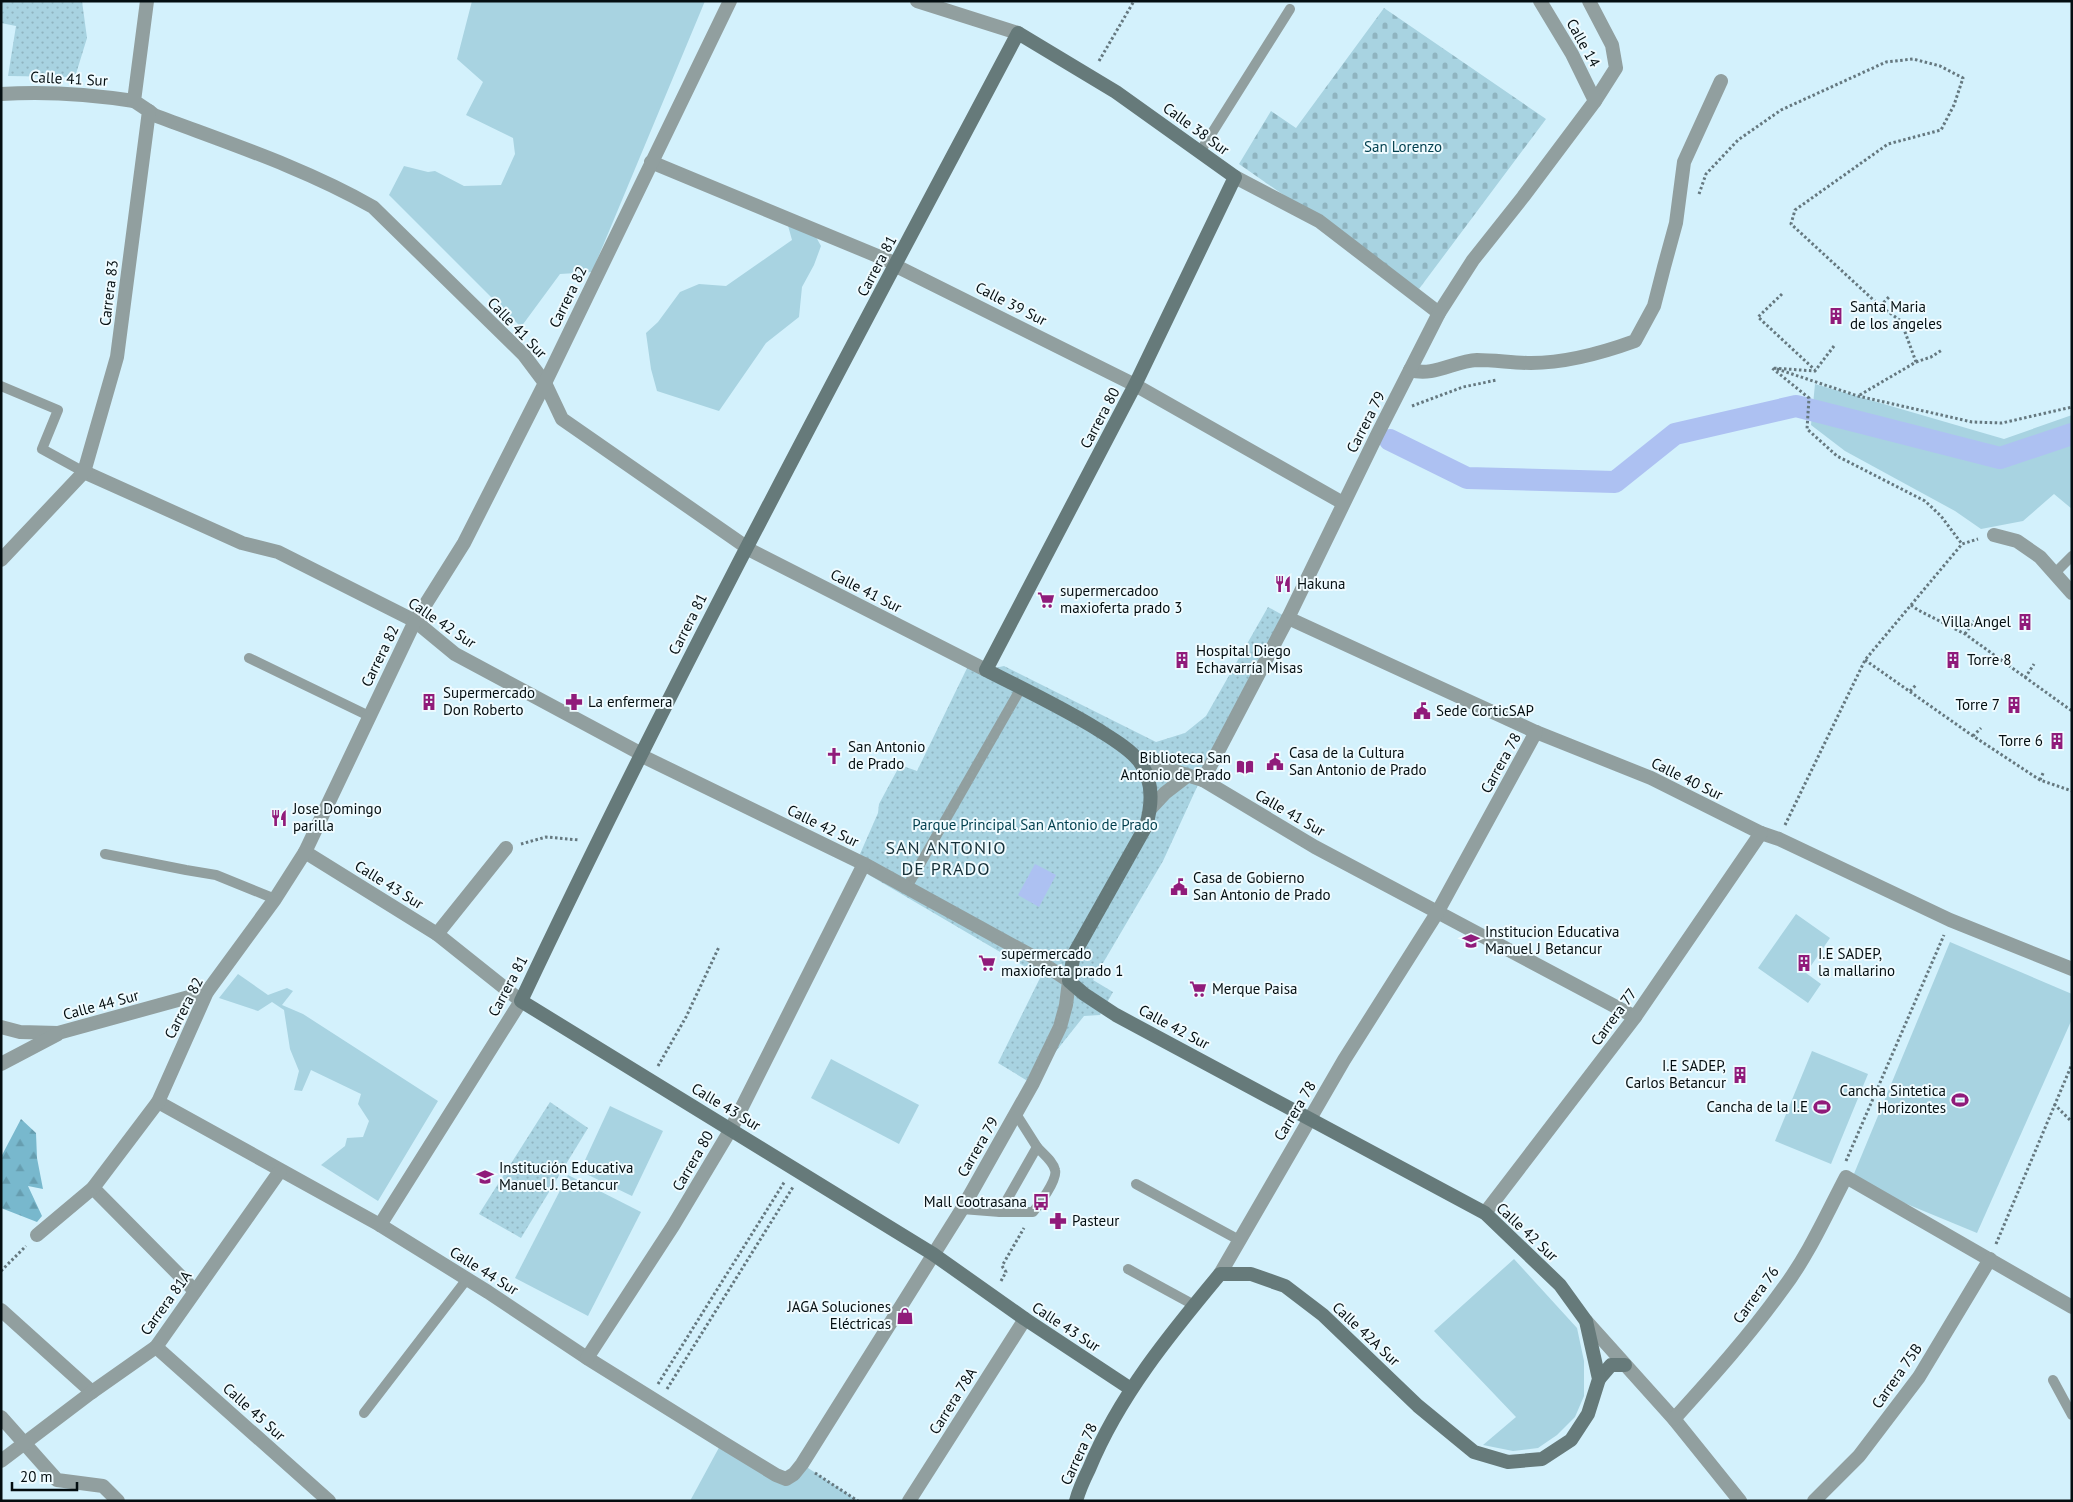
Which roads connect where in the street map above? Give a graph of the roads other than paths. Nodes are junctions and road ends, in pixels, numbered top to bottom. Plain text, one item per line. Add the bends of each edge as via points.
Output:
1 (147, 1) edge
2 (730, 1) edge
3 (917, 1) edge
4 (1540, 1) edge
5 (1589, 1) edge
6 (1290, 9) dead end
7 (1018, 33) junction
8 (1721, 81) dead end
9 (1, 94) edge
10 (134, 101) junction
11 (1595, 101) junction
12 (149, 111) junction
13 (1200, 152) junction
14 (651, 162) junction
15 (1235, 177) junction
16 (896, 264) junction
17 (1439, 313) junction
18 (1410, 370) junction
19 (545, 383) junction
20 (1136, 385) junction
21 (1, 386) edge
22 (84, 472) junction
23 (1343, 502) junction
24 (1994, 535) dead end
25 (746, 546) junction
26 (2072, 556) edge
27 (1, 560) edge
28 (2054, 574) junction
29 (2072, 593) edge
30 (1288, 618) junction
31 (415, 622) junction
32 (249, 658) dead end
33 (986, 670) junction
34 (1020, 688) junction
35 (369, 716) junction
36 (1536, 732) junction
37 (640, 754) junction
38 (1139, 760) junction
39 (1187, 776) junction
40 (1203, 780) junction
41 (1151, 808) junction
42 (1761, 833) junction
43 (506, 848) road end
44 (305, 852) junction
45 (105, 854) dead end
46 (864, 864) junction
47 (908, 887) junction
48 (275, 899) junction
49 (1437, 913) junction
50 (437, 934) junction
51 (2072, 969) edge
52 (1069, 981) junction
53 (207, 992) junction
54 (520, 1001) junction
55 (1636, 1017) junction
56 (1, 1027) edge
57 (58, 1033) junction
58 (1, 1064) edge
59 (158, 1102) junction
60 (1016, 1114) junction
61 (1309, 1117) junction
62 (731, 1128) junction
63 (1037, 1147) junction
64 (280, 1171) junction
65 (1136, 1184) dead end
66 (93, 1188) junction
67 (962, 1209) junction
68 (1000, 1212) junction
69 (1485, 1213) junction
70 (380, 1225) junction
71 (37, 1235) road end
72 (1239, 1240) junction
73 (933, 1254) junction
74 (1990, 1258) junction
75 (1128, 1269) dead end
76 (1220, 1274) junction
77 (467, 1279) junction
78 (195, 1292) junction
79 (1194, 1305) junction
80 (2072, 1306) edge
81 (1, 1310) edge
82 (1025, 1319) junction
83 (1586, 1321) junction
84 (156, 1347) junction
85 (587, 1358) junction
86 (1625, 1365) junction
87 (1599, 1379) junction
88 (2053, 1380) dead end
89 (1131, 1389) junction
90 (92, 1392) junction
91 (364, 1413) dead end
92 (2072, 1415) edge
93 (1, 1417) edge
94 (1674, 1419) junction
95 (24, 1444) junction
96 (1, 1462) edge
97 (786, 1479) joint
98 (118, 1501) edge
99 (329, 1501) edge
100 (908, 1501) edge
101 (1076, 1501) edge
102 (1740, 1501) edge
103 (1814, 1501) edge

1 - 10 street
2 - 14 street, Carrera 82
3 - 7 street, Calle 38 Sur
4 - 11 street, Calle 14
5 - 11 street, Carrera 79 via 1612,45 1616,68
6 - 13 lane
7 - 13 main road, Calle 38 Sur via 1116,92
7 - 16 main road, Carrera 81
8 - 18 street via 1684,162 1676,223 1654,306 1635,341 1581,358 1533,363 1476,360 1422,373
9 - 10 street, Calle 41 Sur via 38,92
10 - 12 street
11 - 17 street, Carrera 79 via 1472,260
12 - 19 street, Calle 41 Sur via 311,176 373,207 524,355
12 - 22 street, Carrera 83 via 117,357
13 - 15 main road, Calle 38 Sur
14 - 16 street, Calle 39 Sur
14 - 19 street, Carrera 82
15 - 17 street, Calle 38 Sur via 1319,221
15 - 20 main road, Carrera 80
16 - 20 street, Calle 39 Sur
16 - 25 main road, Carrera 81
17 - 18 street, Carrera 79
18 - 23 street, Carrera 79
19 - 25 street, Calle 41 Sur via 562,419
19 - 31 street, Carrera 82 via 464,543
20 - 23 street, Calle 39 Sur
20 - 33 main road, Carrera 80
21 - 22 lane via 58,410 42,449
22 - 27 street, Carrera 83
22 - 31 street, Calle 42 Sur via 242,543 278,552
23 - 30 street, Carrera 79
24 - 28 street via 2017,541 2040,557
25 - 33 street, Calle 41 Sur
25 - 37 main road, Carrera 81
26 - 28 lane
28 - 29 street
30 - 36 street, Calle 40 Sur
30 - 40 street, Carrera 79
31 - 35 street, Carrera 82
31 - 37 street, Calle 42 Sur via 455,654
32 - 35 lane
33 - 34 main road, Calle 41 Sur
34 - 38 main road, Calle 41 Sur via 1114,740
34 - 47 lane
35 - 44 street, Carrera 82
36 - 42 street, Calle 40 Sur via 1651,778
36 - 49 street, Carrera 78
37 - 46 street, Calle 42 Sur
37 - 54 main road, Carrera 81
38 - 39 street, Calle 41 Sur
38 - 41 main road, Carrera 79 via 1151,790
39 - 40 street, Calle 41 Sur
39 - 41 street, Carrera 79
40 - 49 street, Calle 41 Sur via 1315,847
41 - 52 main road, Carrera 79 via 1146,826 1074,954
42 - 51 street, Calle 40 Sur via 1950,920
42 - 55 street, Carrera 77
43 - 50 street
44 - 48 street, Carrera 82
44 - 50 street, Calle 43 Sur
45 - 48 lane via 216,875
46 - 47 street, Calle 42 Sur
46 - 62 street, Carrera 80
47 - 52 street, Calle 42 Sur via 1030,955
48 - 53 street, Carrera 82
49 - 55 street, Calle 41 Sur
49 - 61 street, Carrera 78
50 - 54 street, Calle 43 Sur
52 - 60 street, Carrera 79 via 1060,1027
52 - 61 main road, Calle 42 Sur via 1120,1017
53 - 57 street, Calle 44 Sur
53 - 59 street, Carrera 82
54 - 62 main road, Calle 43 Sur
54 - 70 street, Carrera 81
55 - 69 street, Carrera 77
56 - 57 street, Calle 44 Sur via 20,1032
57 - 58 street
59 - 64 street, Calle 44 Sur
59 - 66 street, Carrera 82
60 - 63 lane
60 - 67 street, Carrera 79
61 - 69 main road, Calle 42 Sur
61 - 72 street, Carrera 78
62 - 73 main road, Calle 43 Sur
62 - 85 street, Carrera 80 via 673,1226
63 - 68 lane
63 - 68 lane via 1056,1172 1038,1207 1033,1212
64 - 70 street, Calle 44 Sur
64 - 78 street, Carrera 81A
65 - 72 lane
66 - 71 street, Carrera 82
66 - 78 street
67 - 68 lane
67 - 73 street, Carrera 79
69 - 83 main road, Calle 42 Sur via 1560,1285
70 - 77 street, Calle 44 Sur
72 - 76 street, Carrera 78
73 - 82 main road, Calle 43 Sur
73 - 97 street, Carrera 79 via 802,1464
74 - 80 street
74 - 94 street, Carrera 76 via 1844,1172 1820,1226 1784,1289 1733,1354
74 - 103 street, Carrera 75B via 1919,1377 1859,1456
75 - 79 lane
76 - 79 main road, Carrera 78
76 - 87 main road, Calle 42A Sur via 1251,1274 1285,1286 1323,1315 1418,1406 1474,1452 1508,1462 1542,1458 1571,1440 1588,1414
77 - 85 street, Calle 44 Sur
77 - 91 lane
78 - 84 street, Carrera 81A
79 - 89 main road, Carrera 78
81 - 90 street
82 - 89 main road, Calle 43 Sur
82 - 100 street, Carrera 78A
83 - 86 street, Calle 42 Sur
83 - 87 main road
84 - 90 street, Carrera 81A
84 - 99 street, Calle 45 Sur
85 - 97 street, Calle 44 Sur
86 - 87 main road via 1611,1365
86 - 94 street, Calle 42 Sur
88 - 92 lane
89 - 101 main road, Carrera 78 via 1098,1447
90 - 95 street, Carrera 81A
93 - 95 street
94 - 102 street, Calle 42 Sur
95 - 96 street, Carrera 81A
95 - 98 street via 57,1480 103,1486

